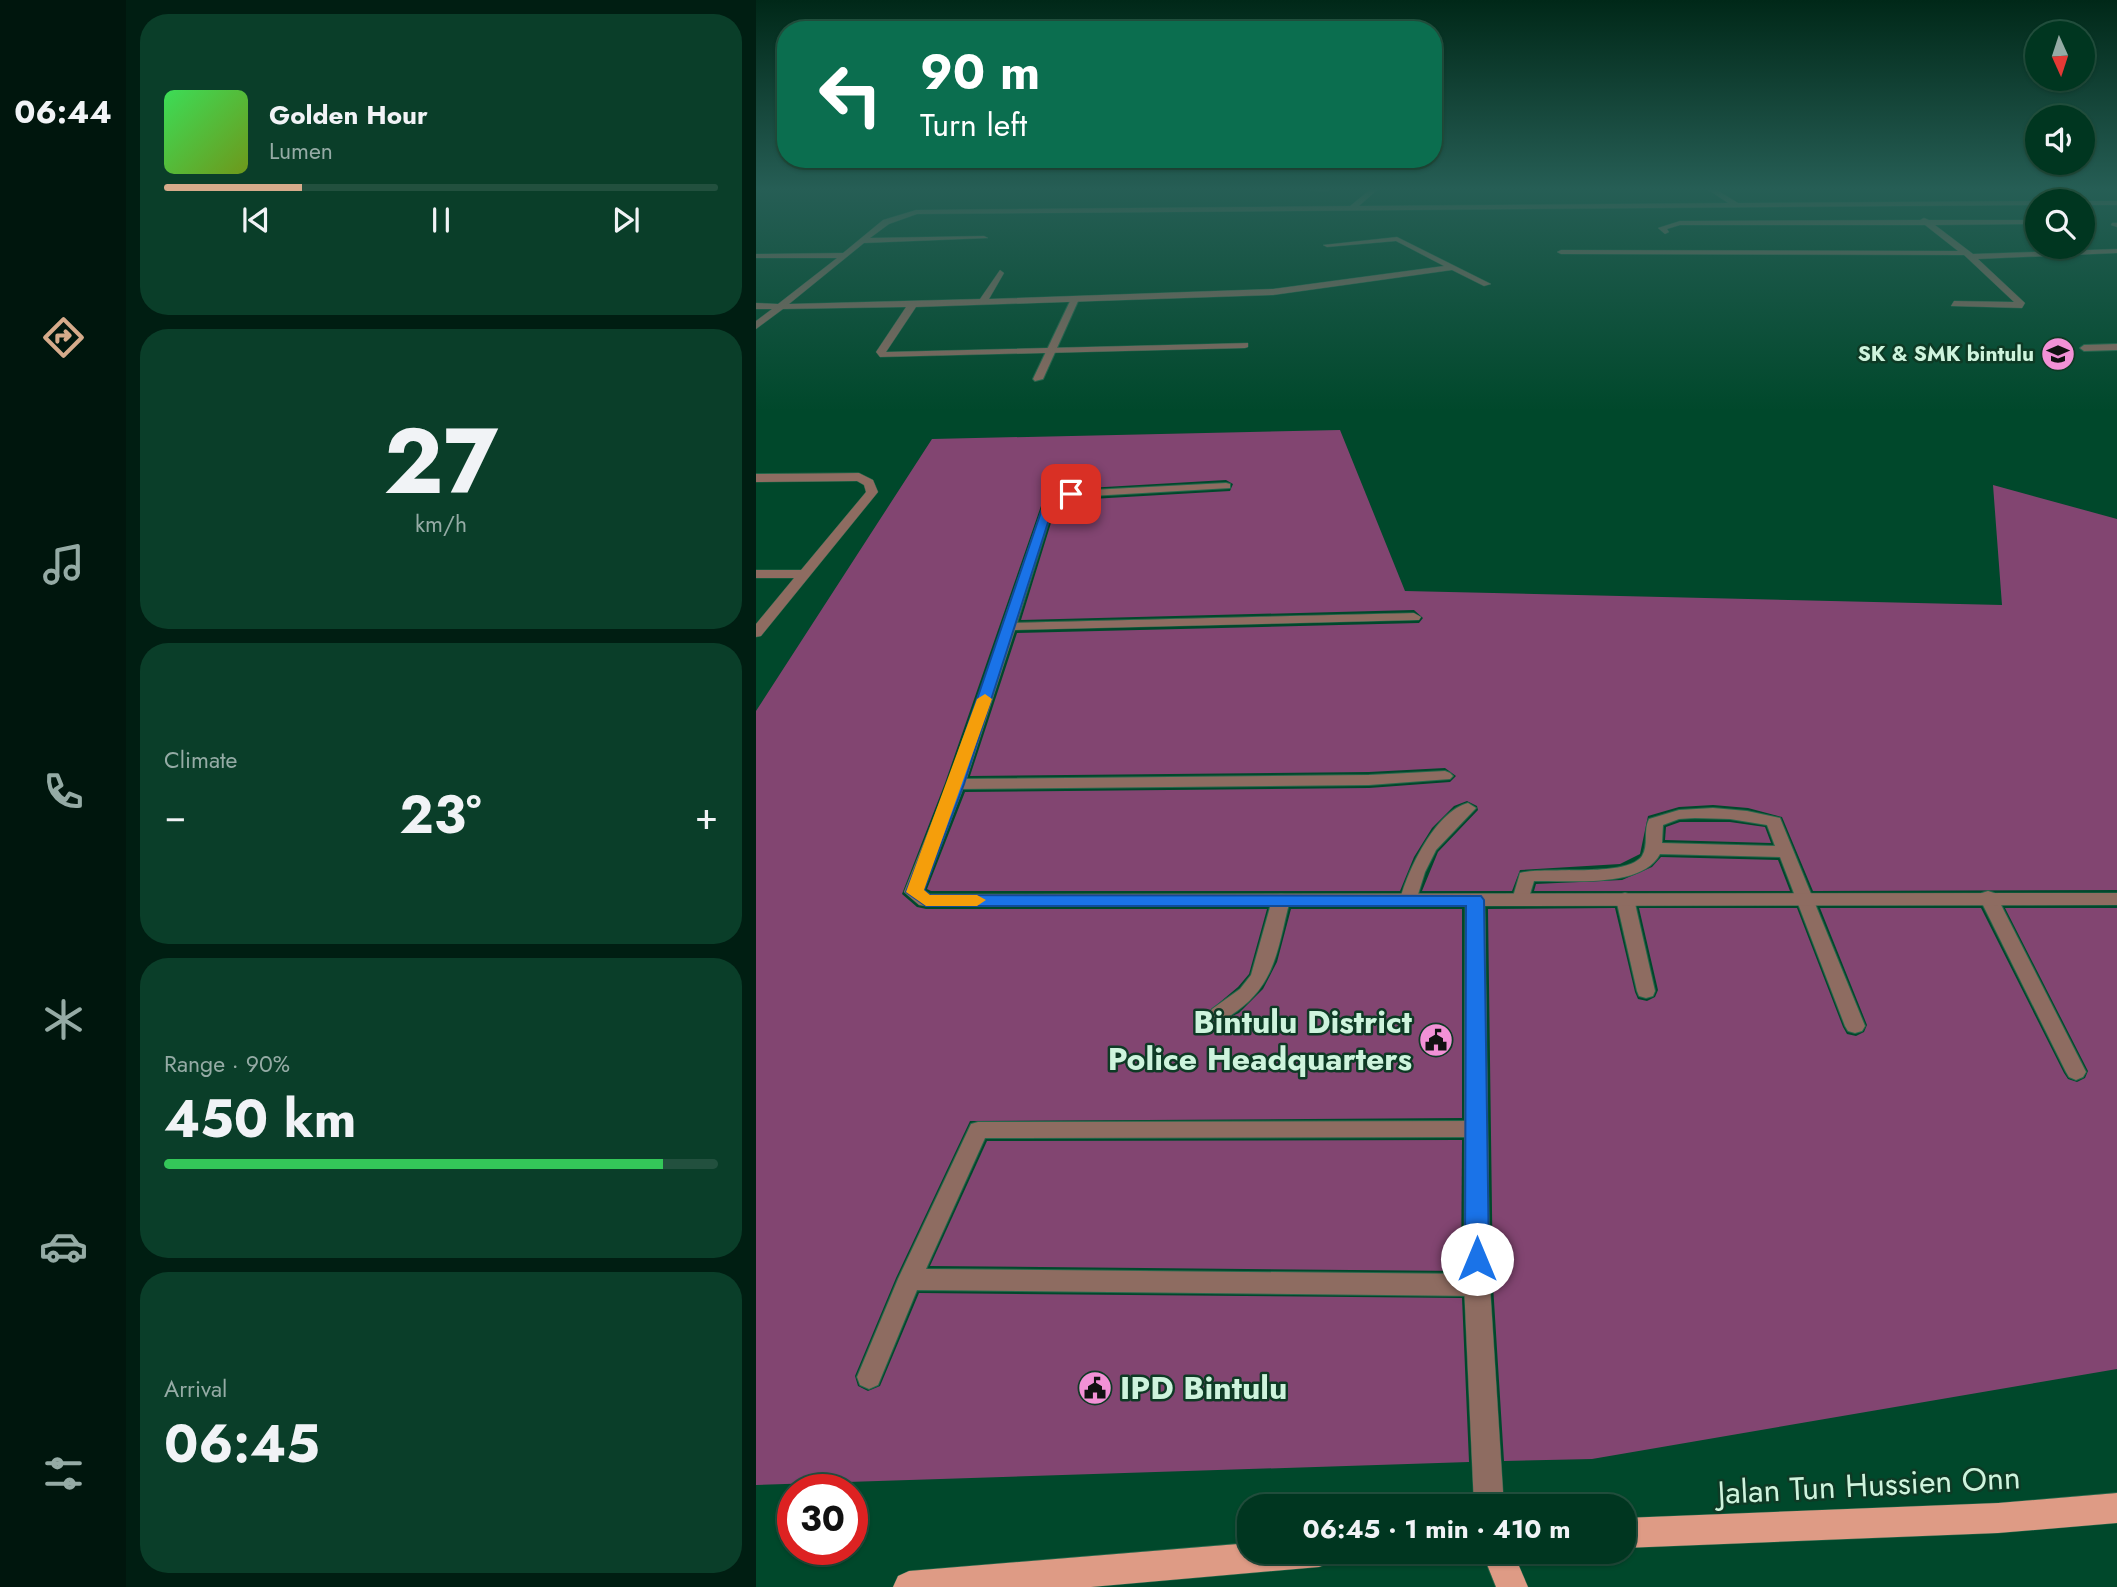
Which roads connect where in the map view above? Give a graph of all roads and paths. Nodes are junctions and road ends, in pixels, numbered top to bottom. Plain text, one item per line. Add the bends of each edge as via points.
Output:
1 (834, 263) edge
2 (1445, 263) edge
3 (1978, 263) edge
4 (1453, 267) junction
5 (1000, 273) dead end
6 (1487, 284) dead end
7 (1075, 299) junction
8 (983, 302) junction
9 (913, 304) junction
10 (1954, 304) dead end
11 (756, 306) edge
12 (780, 306) junction
13 (756, 326) edge
14 (1245, 345) dead end
15 (2117, 347) edge
16 (2084, 348) dead end
17 (1051, 351) junction
18 (1038, 379) dead end
19 (756, 478) edge
20 (1226, 486) dead end
21 (756, 574) edge
22 (802, 574) junction
23 (1414, 617) dead end
24 (1009, 626) junction
25 (756, 633) edge
26 (1445, 776) dead end
27 (956, 784) junction
28 (1468, 808) dead end
29 (1652, 848) junction
30 (1783, 852) junction
31 (1802, 897) junction
32 (1987, 897) junction
33 (1625, 899) junction
34 (2117, 899) edge
35 (1281, 900) junction
36 (1409, 900) junction
37 (1475, 900) junction
38 (1521, 900) junction
39 (1646, 991) dead end
40 (1219, 1014) dead end
41 (1855, 1026) dead end
42 (2076, 1072) dead end
43 (1476, 1129) junction
44 (909, 1279) junction
45 (1477, 1285) junction
46 (869, 1377) dead end
47 (1488, 1494) edge
48 (2117, 1508) edge
49 (1636, 1533) edge
50 (1237, 1559) edge
51 (1502, 1564) edge
52 (909, 1587) edge
53 (1511, 1587) edge

1 - 12 street
2 - 4 street
3 - 10 street via 2022,305
4 - 6 street
4 - 7 street via 1299,290
5 - 8 street
7 - 8 street
7 - 17 lane
8 - 9 street
9 - 12 street
9 - 17 street via 883,355
11 - 12 street
12 - 13 street
14 - 17 street
15 - 16 lane
17 - 18 lane
19 - 22 street via 859,477 869,483 872,492
20 - 24 lane via 1058,498 1048,506
21 - 22 street
22 - 25 street
23 - 24 street
24 - 27 street
26 - 27 lane
27 - 35 street via 916,885 915,892 926,900
28 - 36 lane via 1446,825 1415,869
29 - 30 lane
29 - 30 lane via 1655,823 1678,813 1774,822
29 - 38 lane via 1651,858 1644,864 1620,873 1526,877
30 - 31 lane
31 - 32 street
31 - 33 street
31 - 41 lane
32 - 34 street
32 - 42 lane
33 - 38 street
33 - 39 lane
35 - 36 street
35 - 40 lane via 1260,977
36 - 37 street
37 - 38 street
37 - 43 street
43 - 44 lane via 978,1130
43 - 45 street
44 - 45 lane
44 - 46 lane
45 - 47 street
48 - 49 main road, Jalan Tun Hussien Onn via 1998,1518
50 - 52 main road
51 - 53 main road

